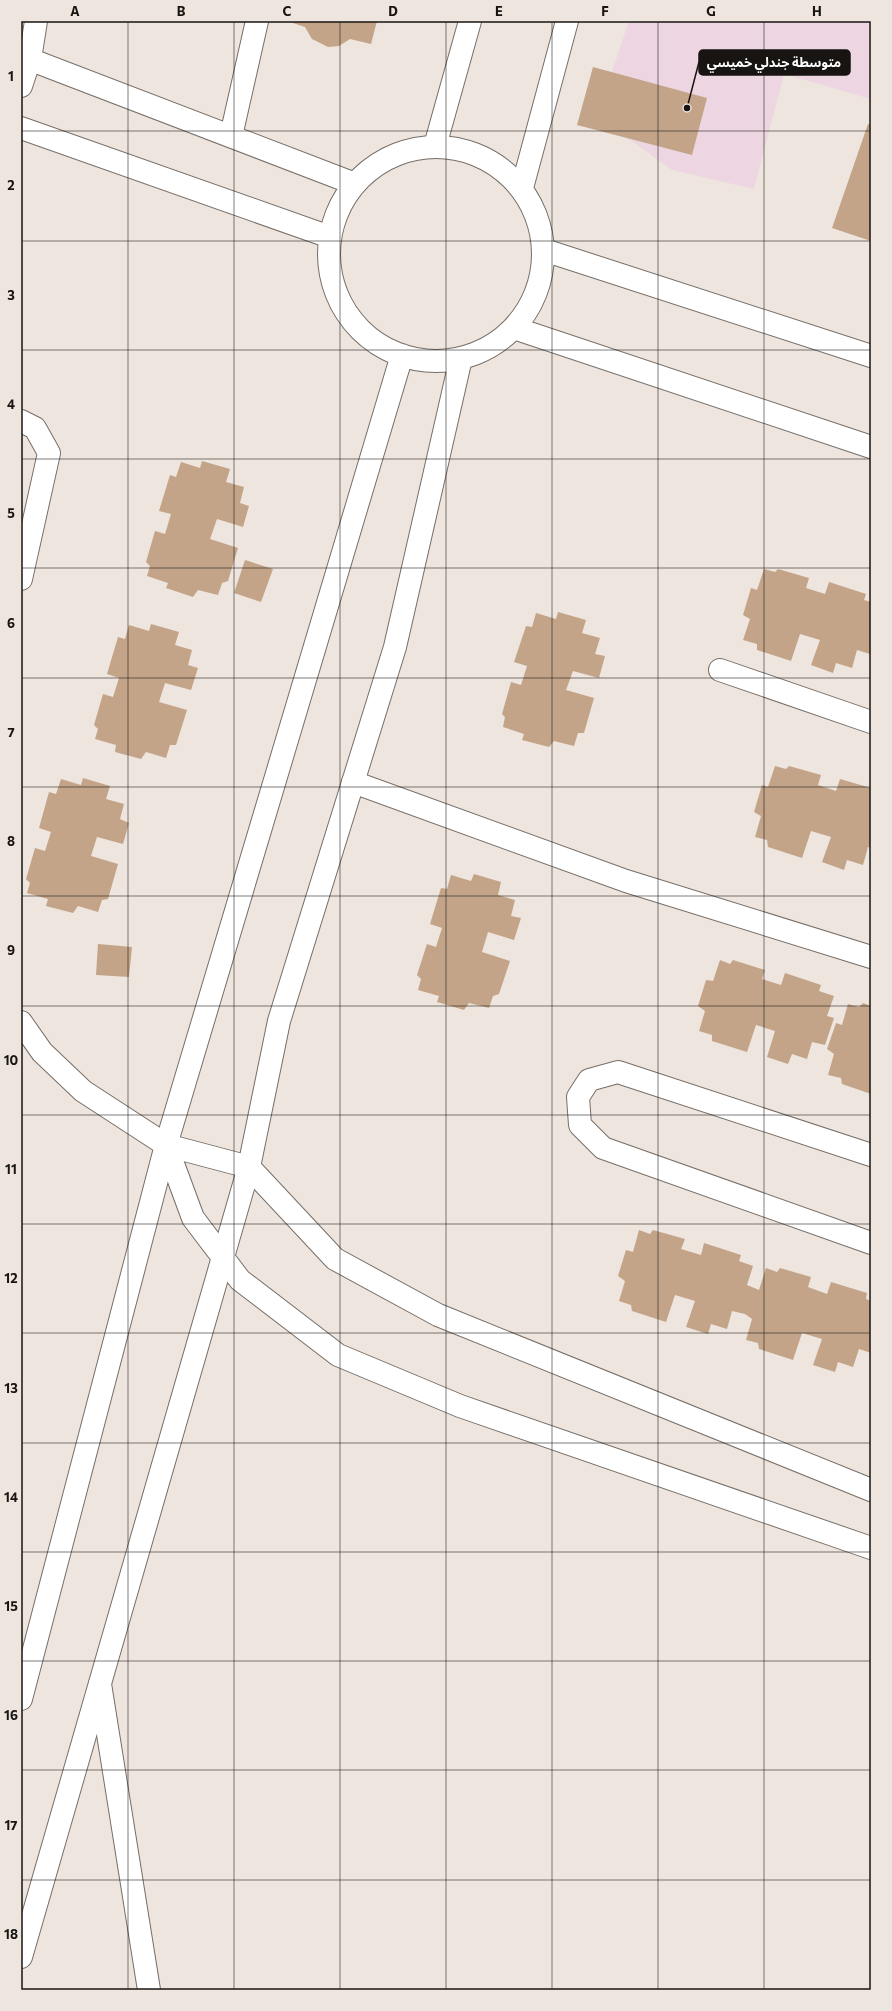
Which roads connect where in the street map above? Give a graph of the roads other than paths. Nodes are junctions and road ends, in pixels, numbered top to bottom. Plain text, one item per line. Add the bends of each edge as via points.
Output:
1 (36, 21) edge
2 (258, 21) edge
3 (470, 21) edge
4 (567, 21) edge
5 (25, 58) edge
6 (21, 86) edge
7 (21, 128) edge
8 (231, 136) junction
9 (435, 146) junction
10 (354, 184) junction
11 (522, 188) junction
12 (330, 237) junction
13 (544, 250) junction
14 (514, 328) junction
15 (402, 355) junction
16 (871, 356) edge
17 (461, 358) junction
18 (21, 421) edge
19 (871, 447) edge
20 (21, 579) edge
21 (720, 670) dead end
22 (871, 722) edge
23 (353, 782) junction
24 (871, 957) edge
25 (21, 1022) edge
26 (166, 1145) junction
27 (871, 1155) edge
28 (249, 1167) junction
29 (871, 1243) edge
30 (223, 1258) junction
31 (871, 1490) edge
32 (871, 1548) edge
33 (100, 1684) junction
34 (21, 1699) edge
35 (21, 1957) edge
36 (150, 1990) edge

1 - 5 street
2 - 8 street
3 - 9 street
4 - 11 street
5 - 6 street
5 - 8 street
7 - 12 street
8 - 10 street
9 - 10 street via 405,151 377,164
9 - 11 street via 468,151 498,165
10 - 12 street via 339,209
11 - 13 street via 538,217
12 - 15 street via 329,266 337,295 352,320 373,340
13 - 14 street via 541,279 530,305
13 - 16 street
14 - 17 street via 490,346
14 - 19 street
15 - 17 street via 430,361
15 - 26 street
17 - 23 street via 395,647
18 - 20 street via 35,428 49,453
21 - 22 street
23 - 24 street via 626,881
23 - 28 street via 279,1021
25 - 26 street via 42,1052 83,1091
26 - 28 street
26 - 30 street via 193,1218
26 - 34 street
27 - 29 street via 618,1072 590,1080 578,1097 580,1125 603,1148
28 - 30 street
28 - 31 street via 335,1259 438,1315
30 - 32 street via 240,1280 338,1355 460,1406
30 - 33 street
33 - 35 street
33 - 36 street

